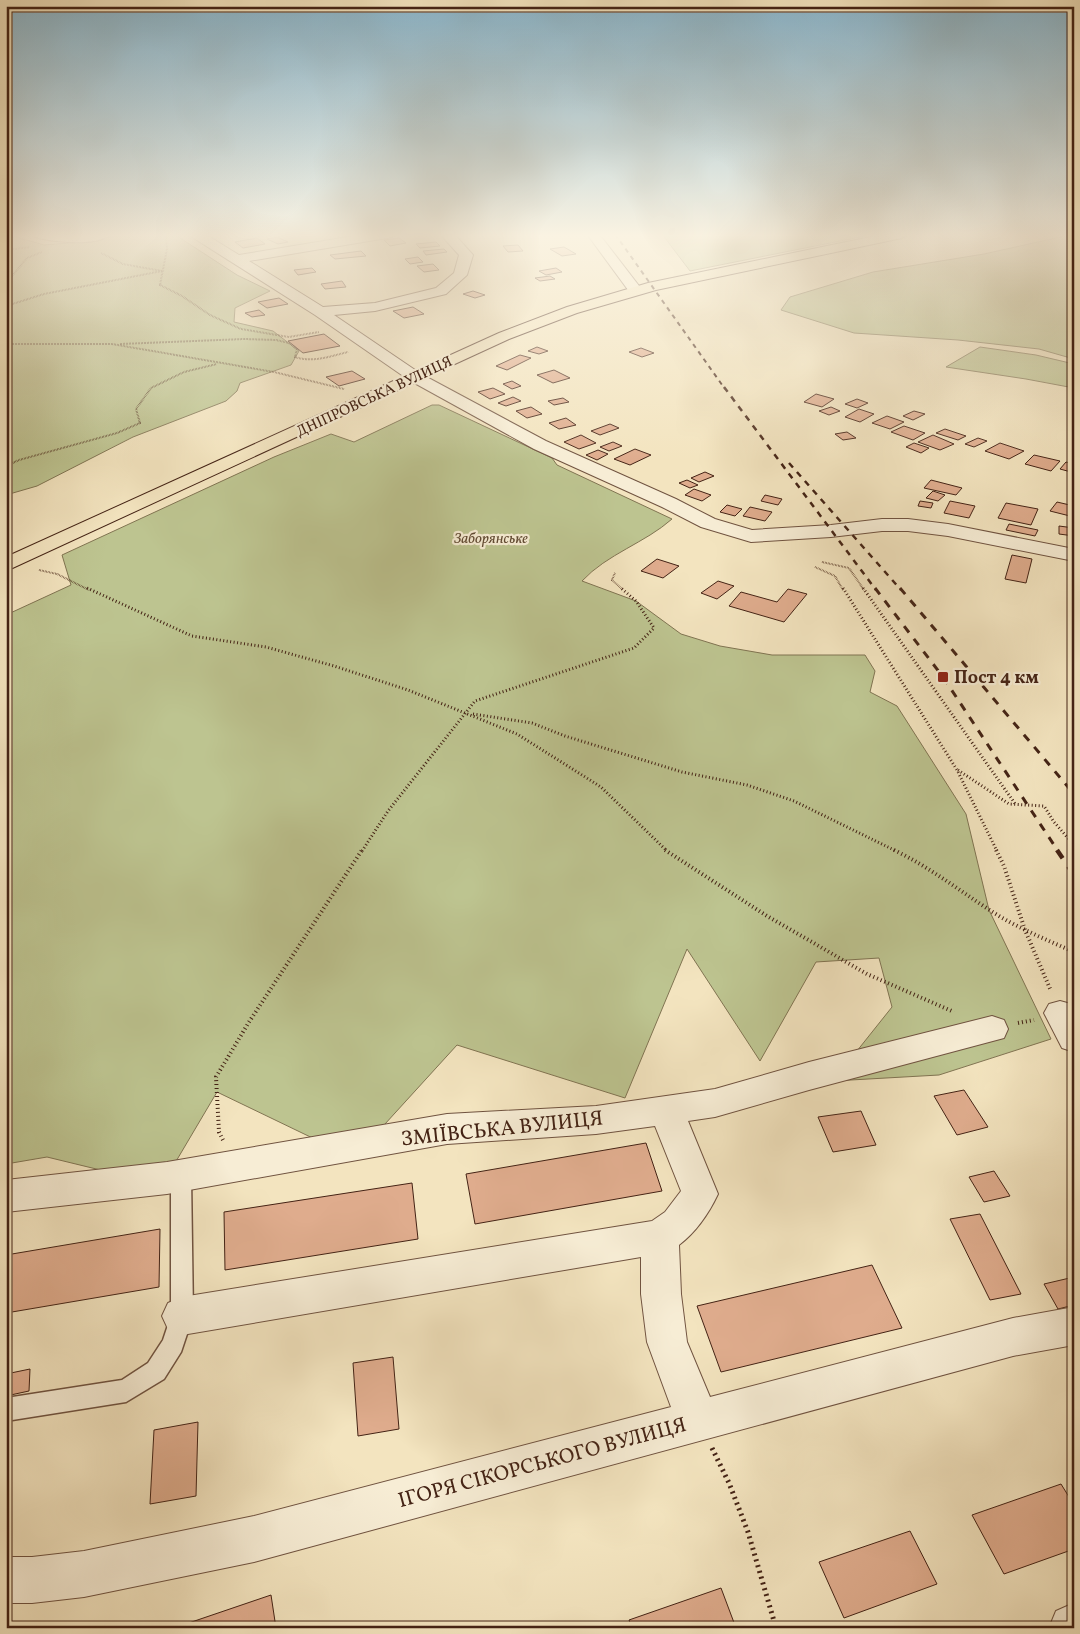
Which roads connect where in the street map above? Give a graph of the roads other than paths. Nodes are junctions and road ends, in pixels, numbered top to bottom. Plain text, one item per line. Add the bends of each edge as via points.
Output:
1 (317, 310) edge
2 (339, 310) edge
3 (571, 310) edge
4 (320, 312) junction
5 (415, 377) junction
6 (1074, 555) edge
7 (13, 562) edge
8 (992, 1029) road end
9 (665, 1110) junction
10 (181, 1175) junction
11 (6, 1196) edge
12 (660, 1237) junction
13 (182, 1316) junction
14 (1074, 1326) edge
15 (6, 1410) edge
16 (698, 1421) junction
17 (6, 1580) edge

1 - 4 street
2 - 4 street
3 - 5 highway, ДНІПРОВСЬКА ВУЛИЦЯ via 504,336
4 - 5 street
5 - 6 street via 540,445 732,532 765,536 908,525
5 - 7 highway, ДНІПРОВСЬКА ВУЛИЦЯ
8 - 9 street, ЗМІЇВСЬКА ВУЛИЦЯ via 715,1103
9 - 10 street, ЗМІЇВСЬКА ВУЛИЦЯ via 596,1120 447,1129
9 - 12 street via 700,1194 678,1224
10 - 11 street, ЗМІЇВСЬКА ВУЛИЦЯ
10 - 13 lane
12 - 13 street
12 - 16 street via 667,1342
13 - 15 lane via 174,1345 156,1371 126,1391
14 - 16 street, ІГОРЯ СІКОРСЬКОГО ВУЛИЦЯ via 1013,1337
16 - 17 street, ІГОРЯ СІКОРСЬКОГО ВУЛИЦЯ via 254,1538 84,1574

